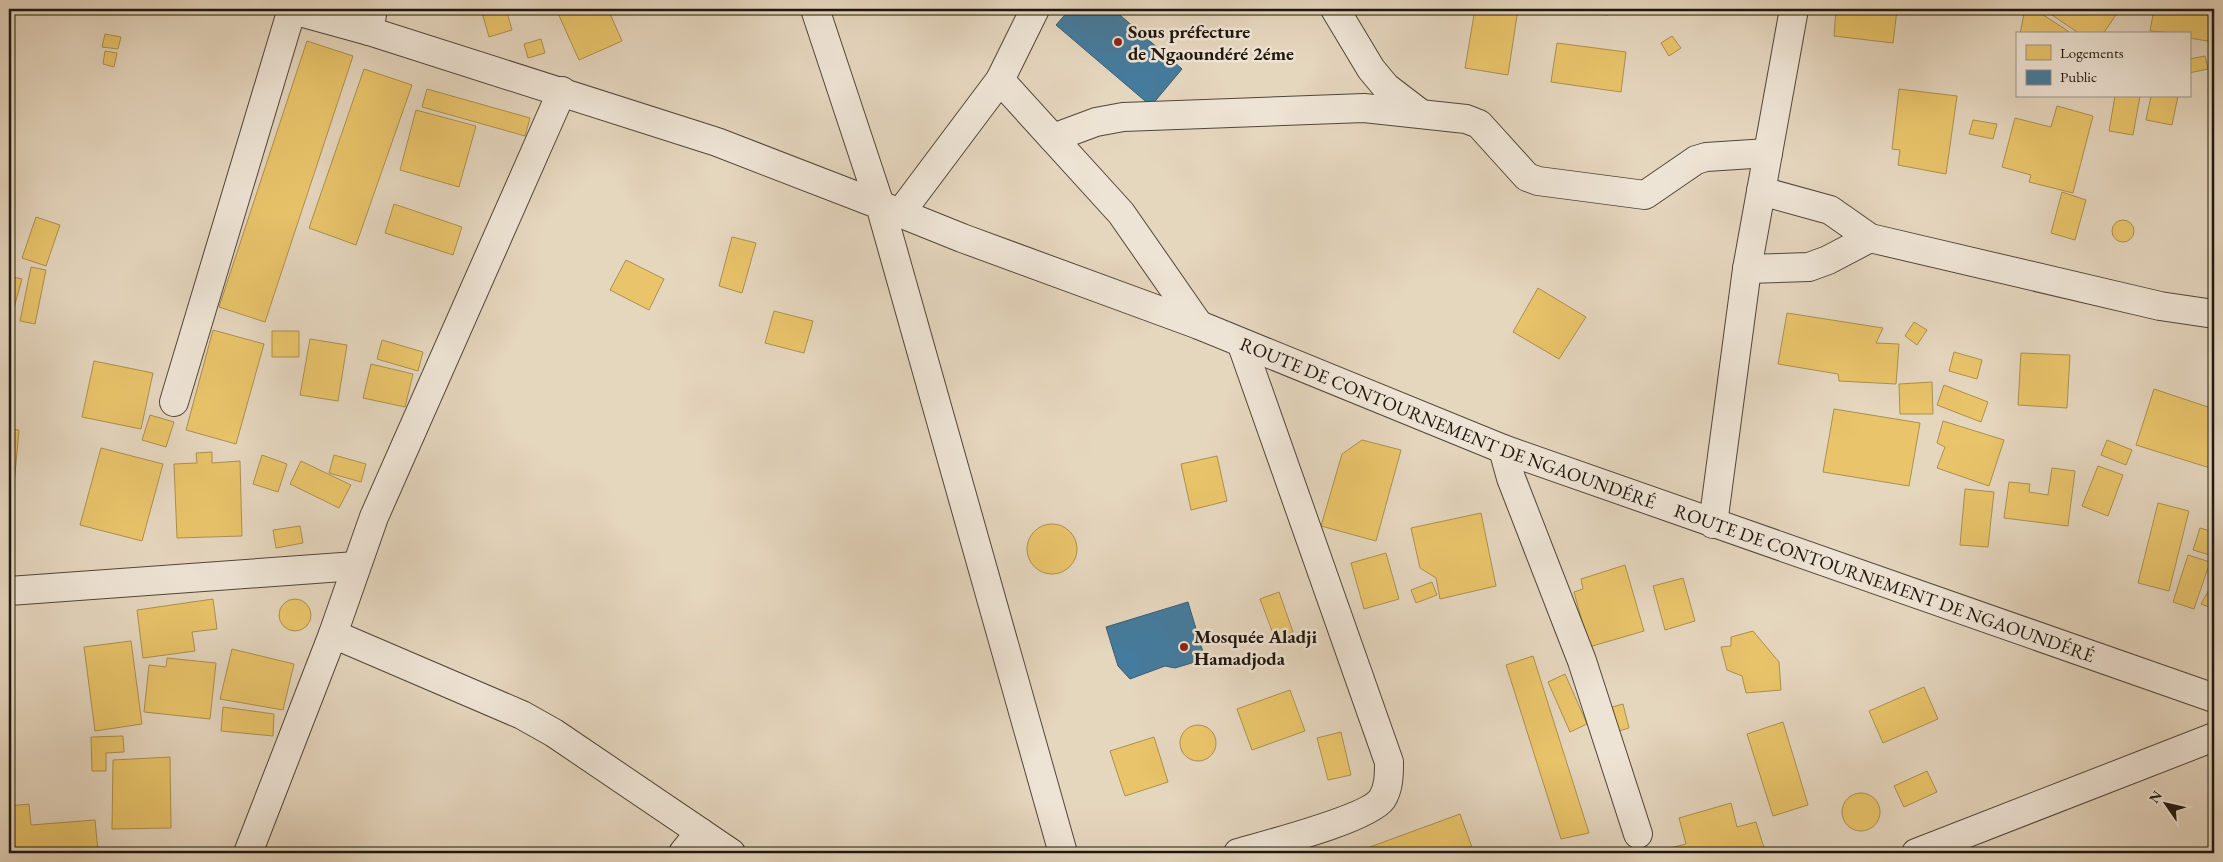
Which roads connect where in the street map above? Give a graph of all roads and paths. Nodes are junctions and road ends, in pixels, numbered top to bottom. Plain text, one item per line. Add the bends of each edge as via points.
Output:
1 (291, 9) edge
2 (815, 9) edge
3 (1035, 9) edge
4 (1335, 9) edge
5 (1794, 9) edge
6 (371, 20) edge
7 (1000, 80) junction
8 (562, 92) junction
9 (1420, 112) junction
10 (1053, 138) junction
11 (1768, 153) junction
12 (1761, 191) junction
13 (891, 209) junction
14 (1870, 238) junction
15 (1746, 269) junction
16 (2214, 314) edge
17 (1199, 326) junction
18 (1242, 345) junction
19 (174, 402) dead end
20 (1503, 450) junction
21 (1713, 524) junction
22 (356, 566) junction
23 (9, 591) edge
24 (333, 634) junction
25 (2214, 698) edge
26 (2214, 737) edge
27 (700, 832) junction
28 (1638, 834) dead end
29 (248, 853) edge
30 (683, 853) edge
31 (731, 853) edge
32 (1063, 853) edge
33 (1238, 853) edge
34 (1916, 853) edge

1 - 6 street, ROUTE DE CONTOURNEMENT DE NGAOUNDÉRÉ
1 - 19 street
2 - 13 street
3 - 7 street
4 - 9 street via 1371,70 1386,87
5 - 11 street
6 - 8 street, ROUTE DE CONTOURNEMENT DE NGAOUNDÉRÉ
7 - 10 street
7 - 13 street
8 - 13 street, ROUTE DE CONTOURNEMENT DE NGAOUNDÉRÉ via 717,142
8 - 22 street via 374,518
9 - 10 street via 1364,108 1123,117 1096,122
9 - 11 street via 1466,118 1479,124 1527,177 1645,195 1706,156
10 - 17 street via 1121,213
11 - 12 street
12 - 14 street via 1830,210
12 - 15 street
13 - 17 street, ROUTE DE CONTOURNEMENT DE NGAOUNDÉRÉ
13 - 32 street
14 - 15 street via 1809,267
14 - 16 street via 2160,306
15 - 21 street
17 - 18 street, ROUTE DE CONTOURNEMENT DE NGAOUNDÉRÉ
18 - 20 street, ROUTE DE CONTOURNEMENT DE NGAOUNDÉRÉ
18 - 33 street via 1390,762 1389,782 1381,800 1359,815
20 - 21 street, ROUTE DE CONTOURNEMENT DE NGAOUNDÉRÉ
20 - 28 street via 1513,485 1582,661
21 - 25 street, ROUTE DE CONTOURNEMENT DE NGAOUNDÉRÉ
22 - 23 street
22 - 24 street
24 - 27 street via 522,715
24 - 29 street
26 - 34 street
27 - 30 street
27 - 31 street

